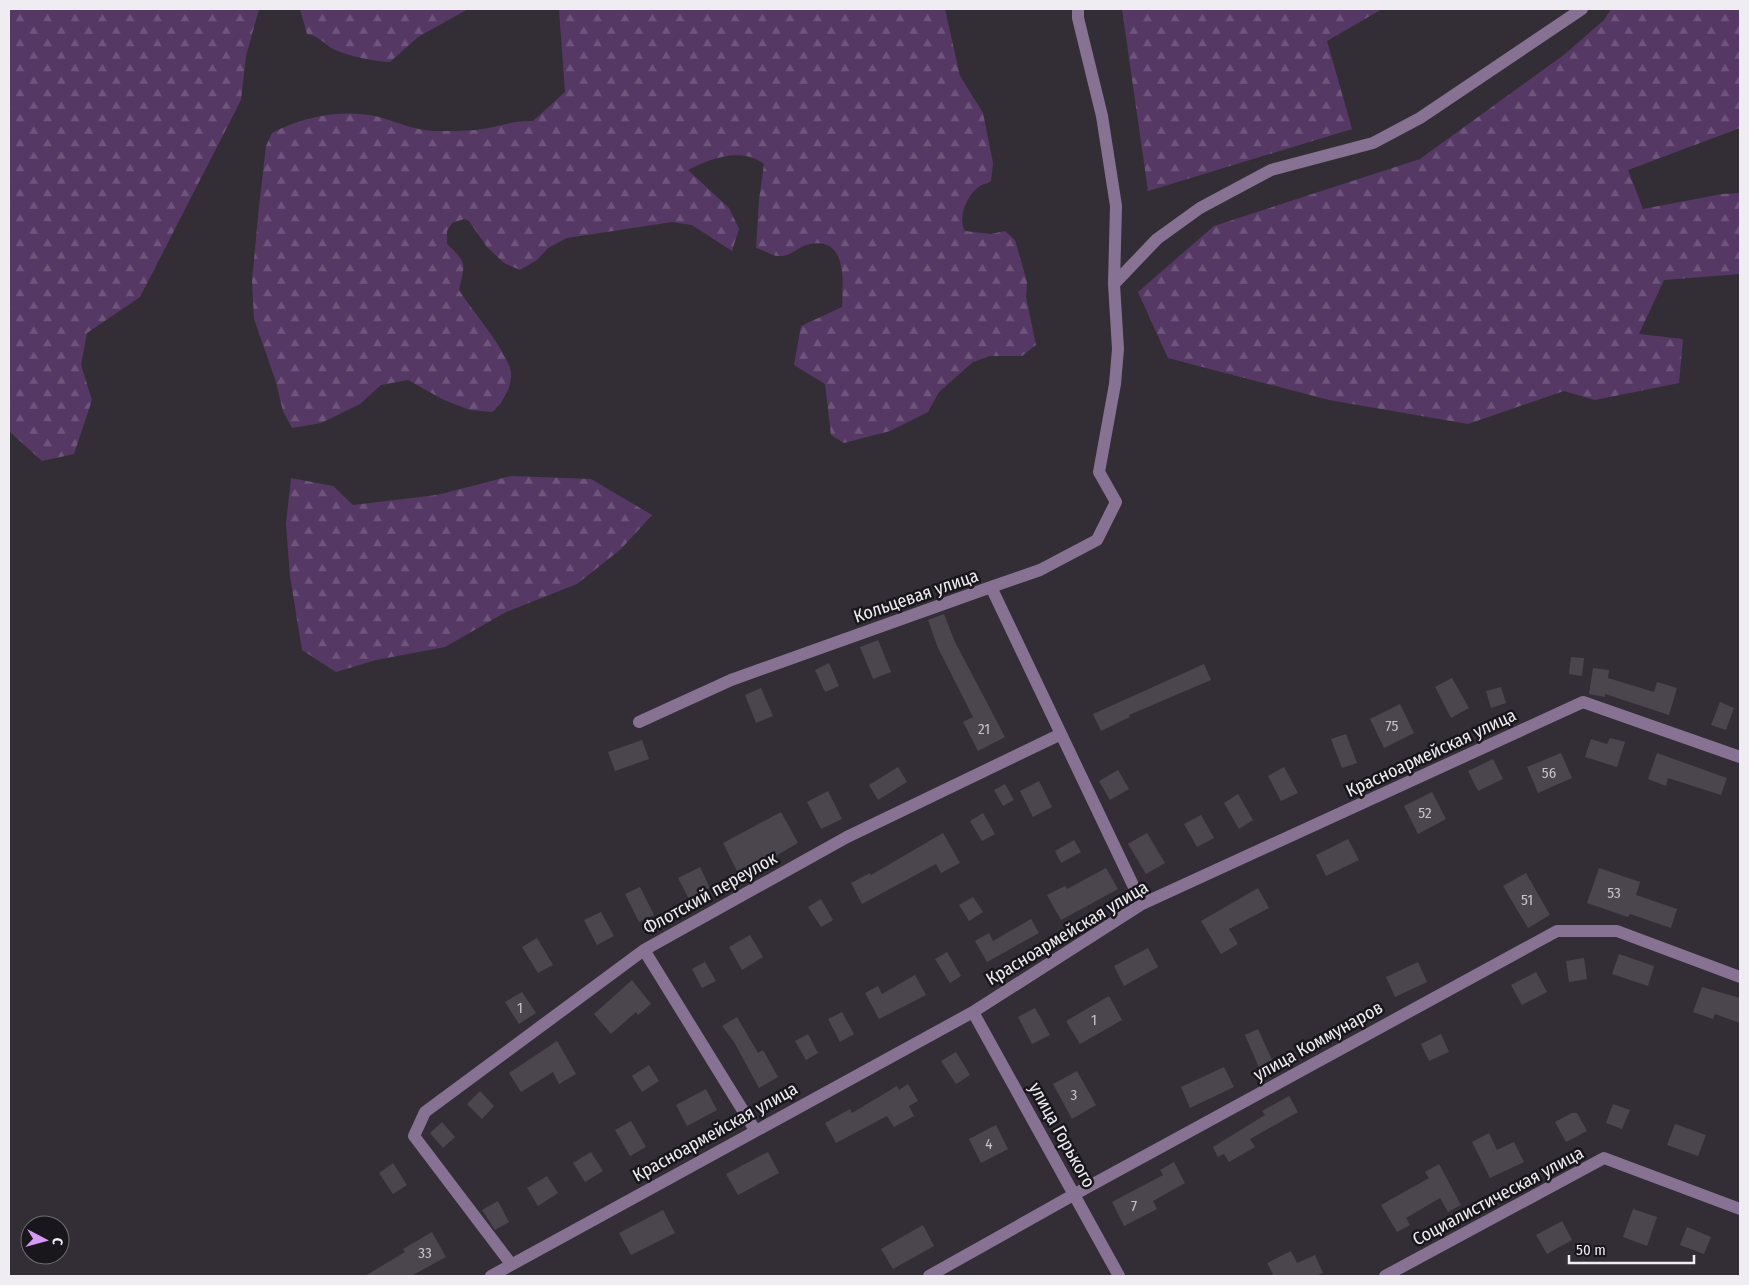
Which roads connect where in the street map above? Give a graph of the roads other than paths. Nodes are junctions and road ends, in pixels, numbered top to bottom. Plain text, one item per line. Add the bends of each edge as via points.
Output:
1 (1078, 9) edge
2 (1582, 9) edge
3 (1114, 284) junction
4 (991, 587) junction
5 (639, 722) dead end
6 (1061, 734) junction
7 (1740, 757) edge
8 (1142, 904) junction
9 (644, 950) junction
10 (1740, 977) edge
11 (973, 1012) junction
12 (755, 1130) junction
13 (1075, 1194) junction
14 (1740, 1209) edge
15 (511, 1264) junction
16 (490, 1276) edge
17 (929, 1276) edge
18 (1119, 1276) edge
19 (1385, 1276) edge

1 - 3 street via 1102,116 1116,206
2 - 3 street via 1420,118 1373,143 1271,170 1200,208 1157,238
3 - 4 street via 1118,348 1099,472 1116,502 1097,540 1040,570
4 - 5 street, Кольцевая улица via 732,680
4 - 6 street, Кольцевая улица
6 - 8 street, Кольцевая улица
6 - 9 street, Флотский переулок via 847,837
7 - 8 street, Красноармейская улица via 1583,702
8 - 11 street, Красноармейская улица
9 - 12 street
9 - 15 street, Флотский переулок via 425,1112 414,1136
10 - 13 street, улица Коммунаров via 1618,931 1557,931
11 - 12 street, Красноармейская улица
11 - 13 street, улица Горького
12 - 15 street, Красноармейская улица
13 - 17 street, улица Коммунаров
13 - 18 street, улица Горького
14 - 19 street, Социалистическая улица via 1604,1158
15 - 16 street, Красноармейская улица

